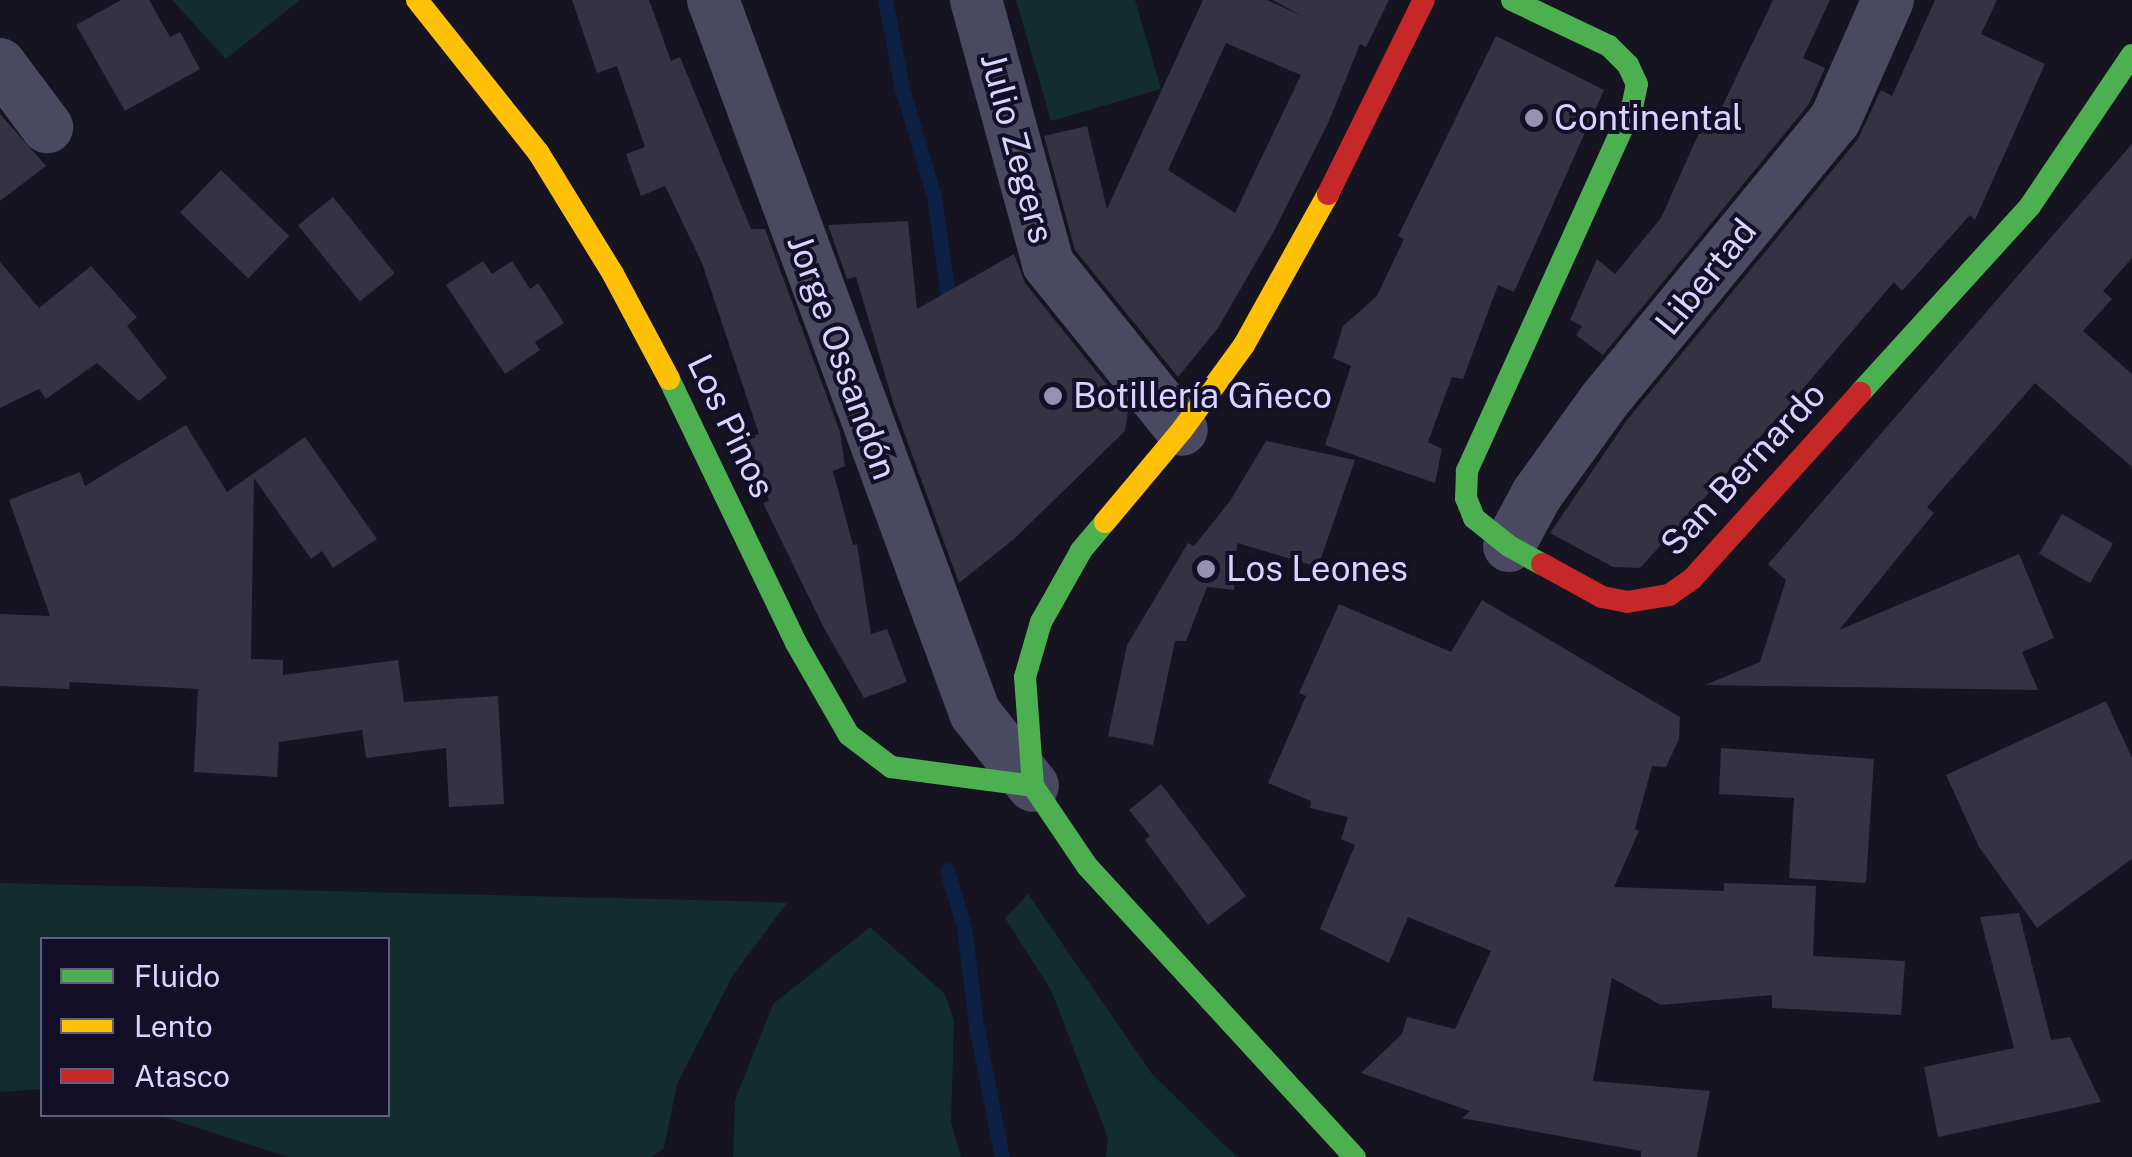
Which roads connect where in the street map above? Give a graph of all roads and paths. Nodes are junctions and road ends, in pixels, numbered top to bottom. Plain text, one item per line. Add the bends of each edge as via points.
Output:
1 (417, 0) edge
2 (713, 0) edge
3 (976, 0) edge
4 (1424, 0) edge
5 (1512, 0) edge
6 (1888, 0) edge
7 (2132, 56) edge
8 (0, 64) edge
9 (48, 128) dead end
10 (1182, 430) junction
11 (1509, 546) junction
12 (1042, 622) junction
13 (974, 713) junction
14 (1033, 786) junction
15 (1355, 1157) edge

1 - 14 street, Los Pinos via 538,152 613,274 796,644 849,734 891,766
2 - 13 street, Jorge Ossandón
3 - 10 street, Julio Zegers via 1048,264
4 - 10 street via 1302,246 1244,345
5 - 11 street, San Bernardo via 1610,46 1636,84 1632,108 1467,471 1474,518
6 - 11 street, Libertad via 1835,120 1603,402
7 - 11 street, San Bernardo via 2030,206 1692,579 1669,595 1627,602 1589,591
8 - 9 street
10 - 12 street via 1081,551
12 - 13 street
12 - 14 street via 1026,677
13 - 14 street, Jorge Ossandón
14 - 15 street via 1086,866

